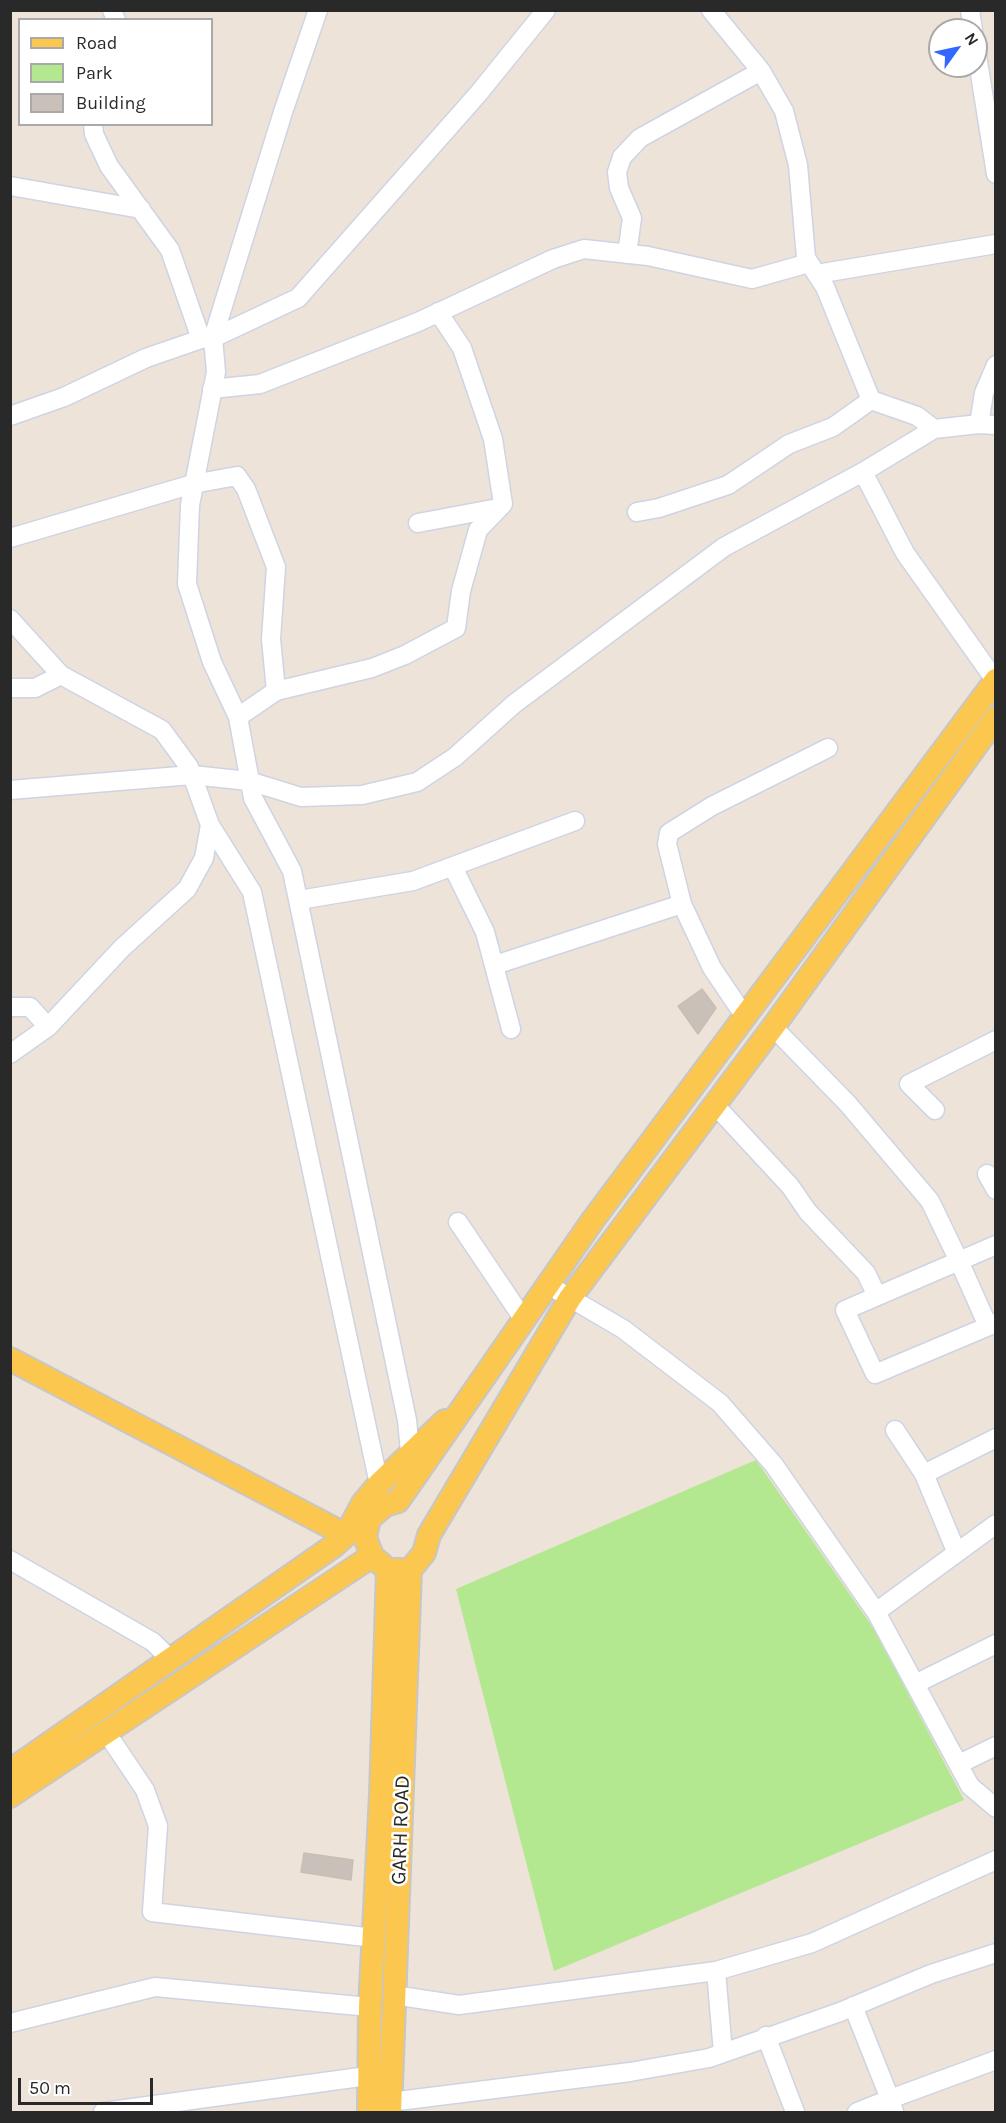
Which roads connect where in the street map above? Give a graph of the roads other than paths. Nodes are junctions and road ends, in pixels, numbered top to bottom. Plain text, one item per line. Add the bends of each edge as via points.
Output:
1 (318, 10) edge
2 (546, 10) edge
3 (711, 10) edge
4 (761, 71) junction
5 (981, 78) edge
6 (93, 126) edge
7 (996, 174) edge
8 (10, 186) edge
9 (141, 209) junction
10 (996, 244) edge
11 (627, 254) junction
12 (813, 268) junction
13 (438, 312) junction
14 (207, 338) junction
15 (996, 365) edge
16 (212, 389) junction
17 (871, 400) junction
18 (10, 416) edge
19 (988, 424) edge
20 (934, 429) junction
21 (863, 472) junction
22 (193, 484) junction
23 (498, 508) junction
24 (637, 512) dead end
25 (418, 523) dead end
26 (10, 538) edge
27 (10, 619) edge
28 (61, 675) junction
29 (995, 680) edge
30 (10, 688) edge
31 (276, 691) junction
32 (238, 717) junction
33 (996, 718) edge
34 (828, 748) dead end
35 (192, 775) junction
36 (249, 781) junction
37 (10, 790) edge
38 (575, 822) dead end
39 (210, 825) junction
40 (453, 867) junction
41 (299, 900) junction
42 (682, 904) junction
43 (495, 965) junction
44 (10, 1007) edge
45 (745, 1015) junction
46 (48, 1027) junction
47 (511, 1029) dead end
48 (770, 1030) junction
49 (996, 1040) edge
50 (10, 1054) edge
51 (714, 1104) junction
52 (935, 1110) dead end
53 (458, 1222) dead end
54 (996, 1245) edge
55 (959, 1261) junction
56 (548, 1285) junction
57 (877, 1296) junction
58 (570, 1298) junction
59 (524, 1320) junction
60 (992, 1324) edge
61 (10, 1359) edge
62 (459, 1416) junction
63 (895, 1430) dead end
64 (996, 1438) edge
65 (410, 1452) junction
66 (924, 1474) junction
67 (379, 1484) junction
68 (996, 1524) edge
69 (346, 1535) junction
70 (956, 1551) junction
71 (10, 1560) edge
72 (417, 1561) junction
73 (380, 1563) junction
74 (876, 1612) junction
75 (996, 1644) edge
76 (170, 1659) junction
77 (915, 1684) junction
78 (106, 1732) junction
79 (996, 1746) edge
80 (959, 1764) junction
81 (10, 1771) edge
82 (10, 1796) edge
83 (996, 1808) edge
84 (390, 1845) junction
85 (996, 1860) edge
86 (374, 1938) junction
87 (995, 1956) edge
88 (716, 1971) junction
89 (394, 1995) junction
90 (853, 2006) junction
91 (370, 2007) junction
92 (10, 2022) edge
93 (766, 2036) junction
94 (723, 2053) junction
95 (996, 2060) edge
96 (368, 2076) junction
97 (892, 2106) edge
98 (390, 2107) edge
99 (102, 2112) edge
100 (369, 2112) edge
101 (795, 2112) edge
102 (857, 2112) edge

1 - 14 street
2 - 14 street via 478,94 298,298
3 - 4 street
4 - 11 street via 640,138 622,157 617,172 619,188 632,218
4 - 12 street via 784,111 798,165 806,258
5 - 7 street
6 - 9 street via 109,166
8 - 9 street
9 - 14 street via 170,250
10 - 12 street
11 - 12 street via 752,279
11 - 13 street via 584,249 553,259
12 - 17 street via 825,287
13 - 16 street via 260,384
13 - 23 street via 462,348 493,439 503,504
14 - 16 street via 216,372
14 - 18 street via 146,358 64,397
15 - 19 street via 984,393
16 - 22 street
17 - 20 street via 917,416
17 - 24 street via 833,427 789,444 728,485
19 - 20 street
20 - 21 street
21 - 29 street via 905,554
21 - 36 street via 724,547 514,704 455,757 417,782 362,795 301,797
22 - 26 street
22 - 31 street via 237,476 246,489 276,567 271,639
22 - 32 street via 187,584 212,662
23 - 25 street
23 - 31 street via 478,530 461,591 456,628 372,668
27 - 28 street
28 - 30 street via 35,687
28 - 35 street via 162,730
29 - 45 main road, GARH ROAD
31 - 32 street
32 - 36 street
33 - 48 main road, GARH ROAD
34 - 42 street via 712,806 669,833 667,844
35 - 36 street
35 - 37 street
35 - 39 street
36 - 41 street via 253,798 292,871
38 - 40 street
39 - 46 street via 204,858 186,889 122,948
39 - 67 street via 252,892
40 - 41 street via 413,881
40 - 43 street via 485,932
41 - 65 street via 407,1420
42 - 43 street
42 - 45 street via 712,968
43 - 47 street
44 - 46 street via 30,1007
45 - 48 main road
45 - 56 main road, GARH ROAD
46 - 50 street
48 - 51 main road, GARH ROAD
48 - 55 street via 848,1104 930,1201
49 - 52 street via 909,1084
51 - 57 street via 866,1273
51 - 58 main road, GARH ROAD
53 - 59 street
54 - 55 street
55 - 57 street
55 - 60 street
56 - 58 street
56 - 59 main road, GARH ROAD
57 - 60 street via 845,1310 875,1374
58 - 72 main road, GARH ROAD
58 - 74 street via 623,1329 720,1403 774,1465
59 - 62 main road, GARH ROAD
61 - 69 main road
62 - 65 main road via 440,1424
62 - 73 main road, GARH ROAD via 398,1501 385,1505 369,1519 365,1537
63 - 66 street
64 - 66 street
65 - 67 main road
66 - 70 street
67 - 69 main road via 363,1503
68 - 70 street
69 - 76 main road
70 - 74 street
71 - 76 street via 153,1642
72 - 73 main road
72 - 84 main road, GARH ROAD
73 - 78 main road
73 - 84 main road, GARH ROAD
74 - 77 street
75 - 77 street
76 - 81 main road
77 - 80 street
78 - 82 main road
78 - 86 street via 145,1790 158,1826 152,1912
79 - 80 street
80 - 83 street via 970,1786
84 - 86 main road, GARH ROAD
84 - 89 main road, GARH ROAD
85 - 88 street via 812,1943
86 - 91 main road, GARH ROAD
87 - 90 street via 931,1974
88 - 89 street via 459,2005
88 - 94 street
89 - 98 main road, GARH ROAD
90 - 93 street
90 - 97 street
91 - 92 street via 156,1987
91 - 96 main road, GARH ROAD
93 - 94 street
93 - 101 street
94 - 98 street via 630,2072
95 - 97 street
96 - 99 street
96 - 100 main road, GARH ROAD
97 - 102 street

